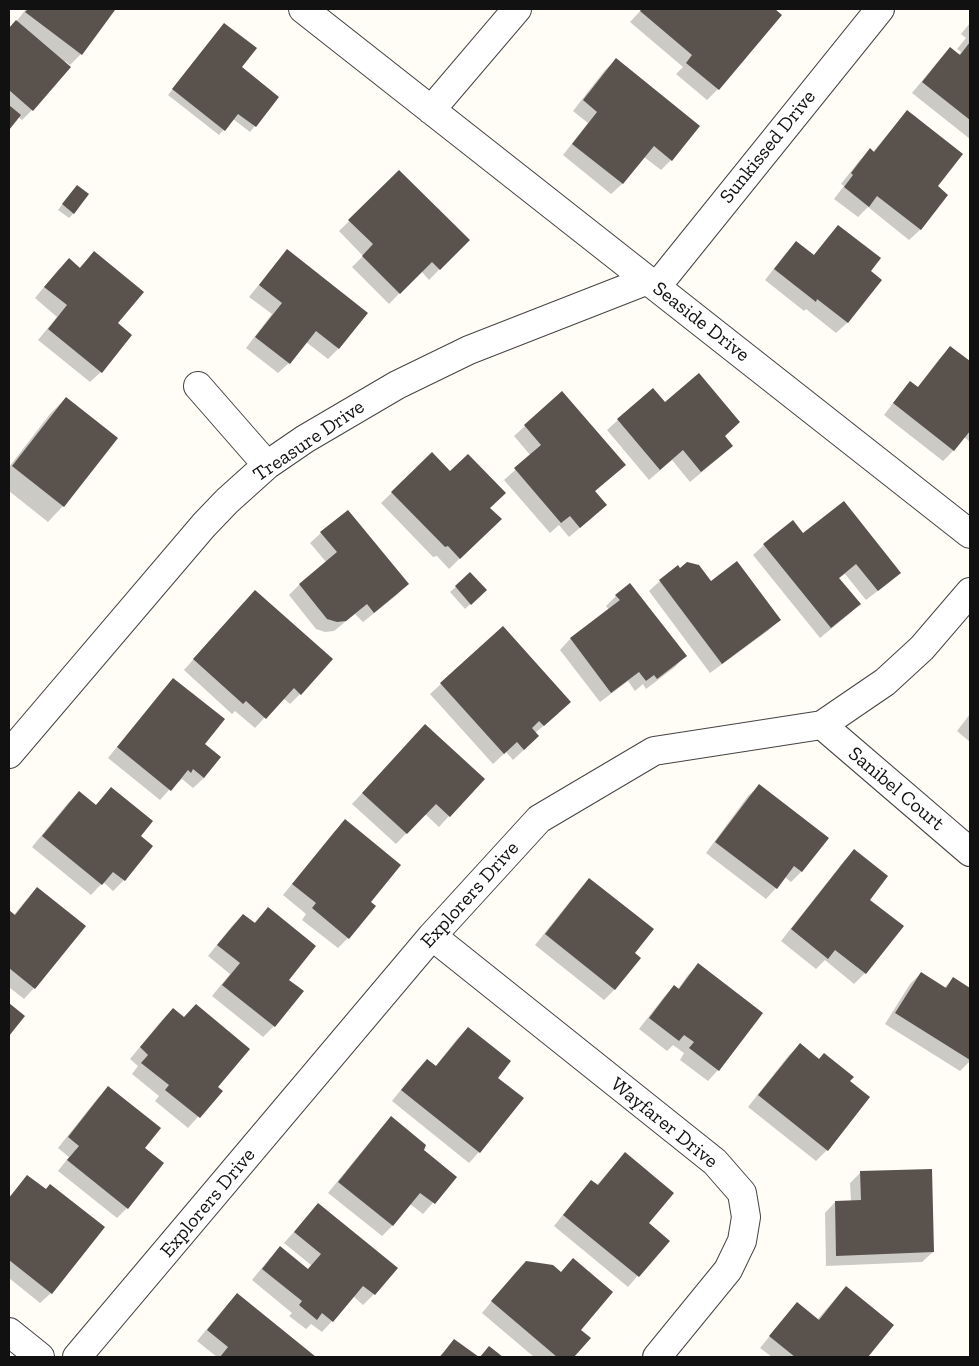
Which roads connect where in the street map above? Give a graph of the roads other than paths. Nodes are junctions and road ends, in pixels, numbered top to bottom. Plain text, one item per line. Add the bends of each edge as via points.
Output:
1 (303, 9) edge
2 (517, 9) edge
3 (880, 9) edge
4 (431, 110) junction
5 (652, 283) junction
6 (198, 386) dead end
7 (267, 465) junction
8 (970, 534) edge
9 (970, 592) edge
10 (822, 725) junction
11 (9, 754) edge
12 (970, 852) edge
13 (432, 936) junction
14 (9, 1332) edge
15 (40, 1357) edge
16 (77, 1357) edge
17 (657, 1357) edge

1 - 4 street, Seaside Drive
2 - 4 street
3 - 5 street, Sunkissed Drive
4 - 5 street, Seaside Drive
5 - 7 street, Treasure Drive via 469,350 424,371 338,419
5 - 8 street, Seaside Drive
6 - 7 street
7 - 11 street, Treasure Drive via 204,525
9 - 10 street, Explorers Drive via 922,648 885,682
10 - 12 street, Sanibel Court
10 - 13 street, Explorers Drive via 654,750 538,818
13 - 16 street, Explorers Drive
13 - 17 street, Wayfarer Drive via 715,1162 742,1193 746,1217 742,1241 728,1270
14 - 15 street

